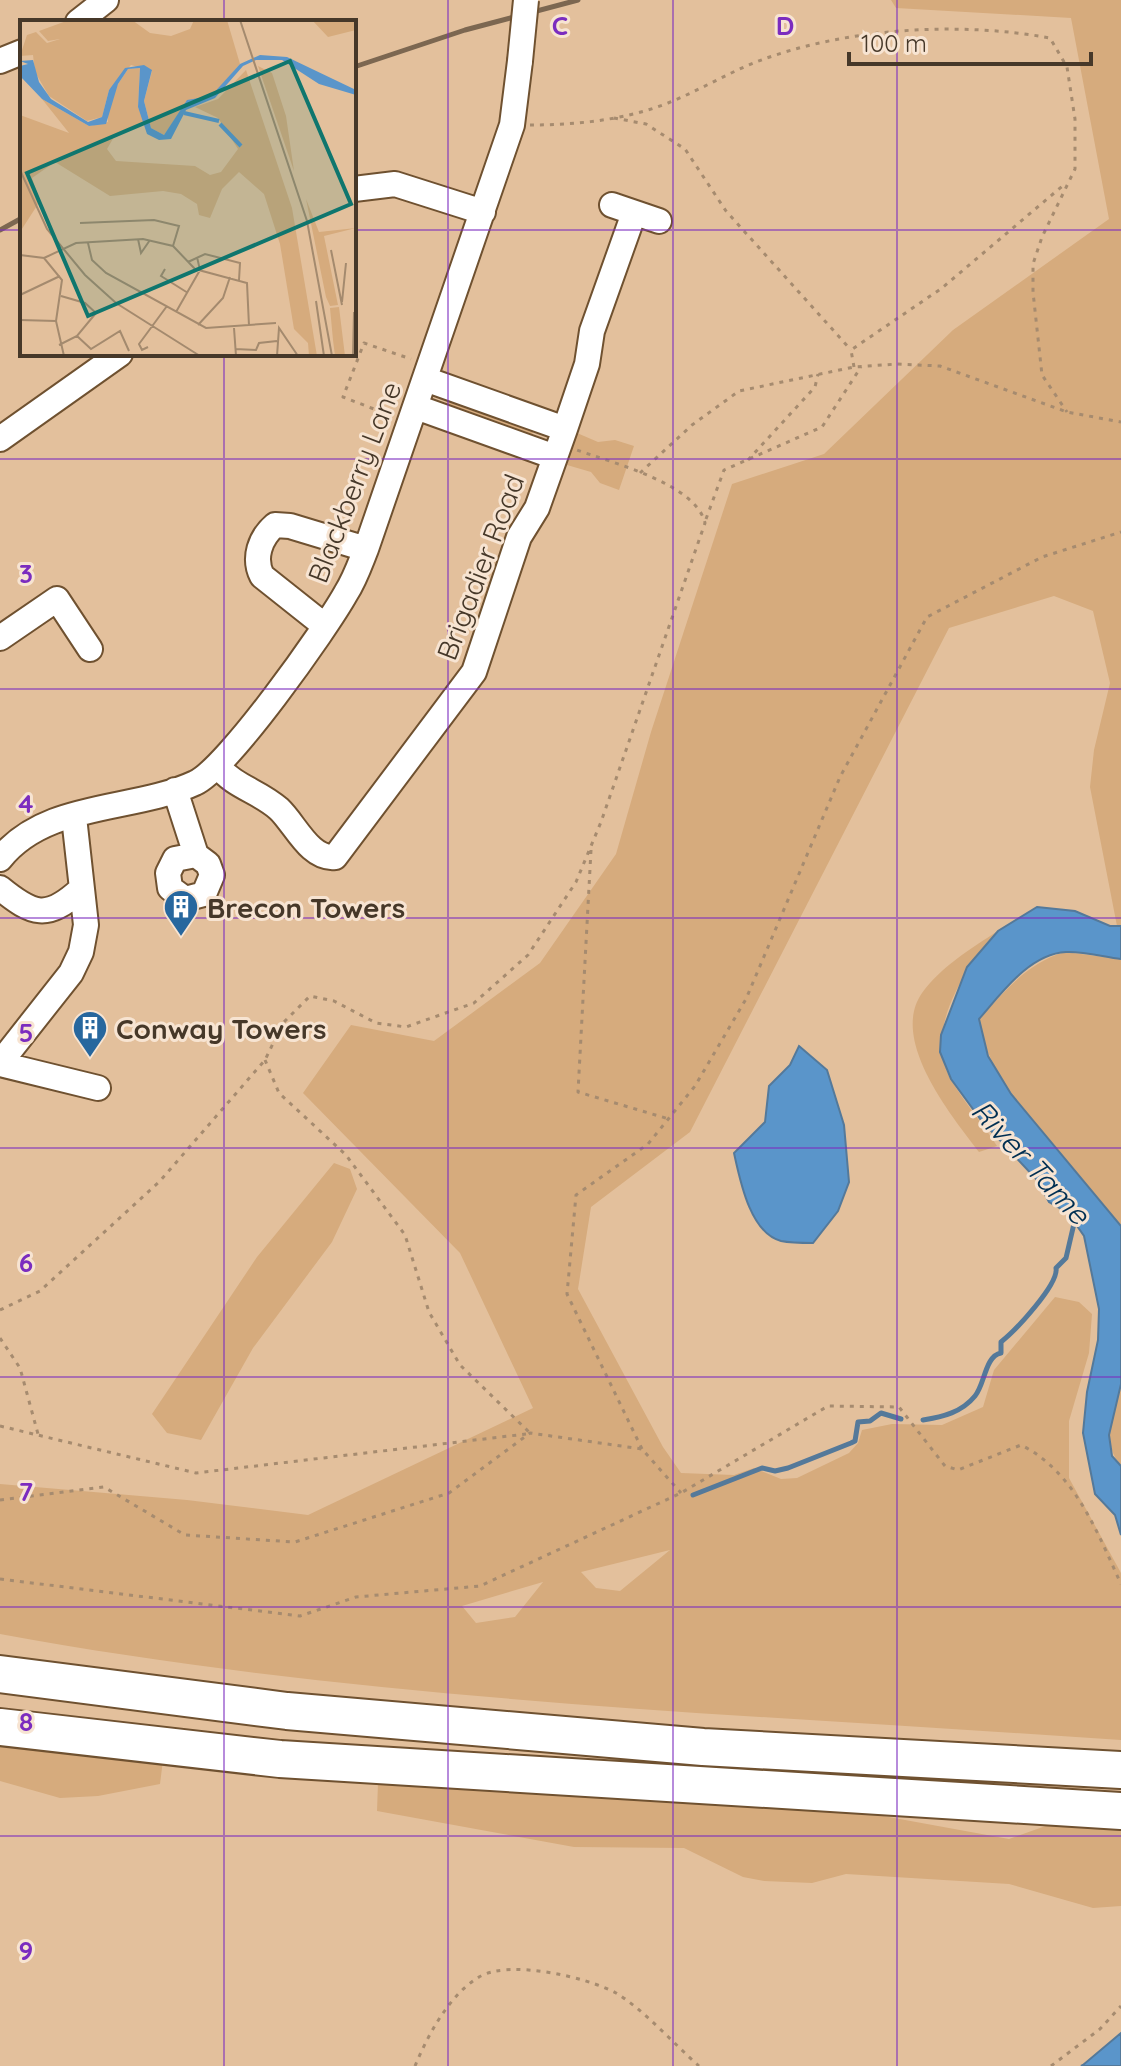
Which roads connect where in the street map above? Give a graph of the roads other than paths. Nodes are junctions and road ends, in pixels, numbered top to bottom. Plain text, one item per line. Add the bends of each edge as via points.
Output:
1 (106, 0) edge
2 (526, 0) edge
3 (81, 20) edge
4 (20, 53) edge
5 (0, 61) edge
6 (356, 189) edge
7 (483, 212) junction
8 (659, 221) dead end
9 (117, 356) edge
10 (428, 372) junction
11 (413, 415) junction
12 (0, 439) edge
13 (560, 443) junction
14 (366, 549) junction
15 (325, 626) junction
16 (0, 638) edge
17 (90, 649) dead end
18 (218, 766) junction
19 (175, 790) junction
20 (74, 817) junction
21 (196, 855) dead end
22 (0, 859) edge
23 (0, 888) edge
24 (80, 890) junction
25 (0, 1063) edge
26 (98, 1088) dead end
27 (0, 1674) edge
28 (0, 1727) edge
29 (1104, 1769) edge
30 (1121, 1811) edge

1 - 3 street
2 - 7 street, Blackberry Lane, bridge via 512,125
4 - 5 street
6 - 7 street via 395,184
7 - 10 street, Blackberry Lane
8 - 13 street, Brigadier Road via 623,209 587,364
9 - 12 street
10 - 11 street, Blackberry Lane
10 - 13 street
11 - 13 street
11 - 14 street, Blackberry Lane
13 - 18 street, Brigadier Road via 537,508 519,537 474,672 335,857 322,855 280,810 235,784
14 - 15 street, Blackberry Lane
14 - 15 street via 290,526 275,525 267,532 257,565 262,576
15 - 18 street, Blackberry Lane
16 - 17 street via 57,599
18 - 19 street, Blackberry Lane via 198,783
19 - 20 street, Blackberry Lane
19 - 21 street
20 - 22 street, Blackberry Lane via 35,828
20 - 24 street
23 - 24 street via 24,907 39,911 65,903
24 - 25 street via 86,925 81,952 71,973
25 - 26 street
27 - 29 highway via 349,1717 703,1747
28 - 30 highway via 280,1759

